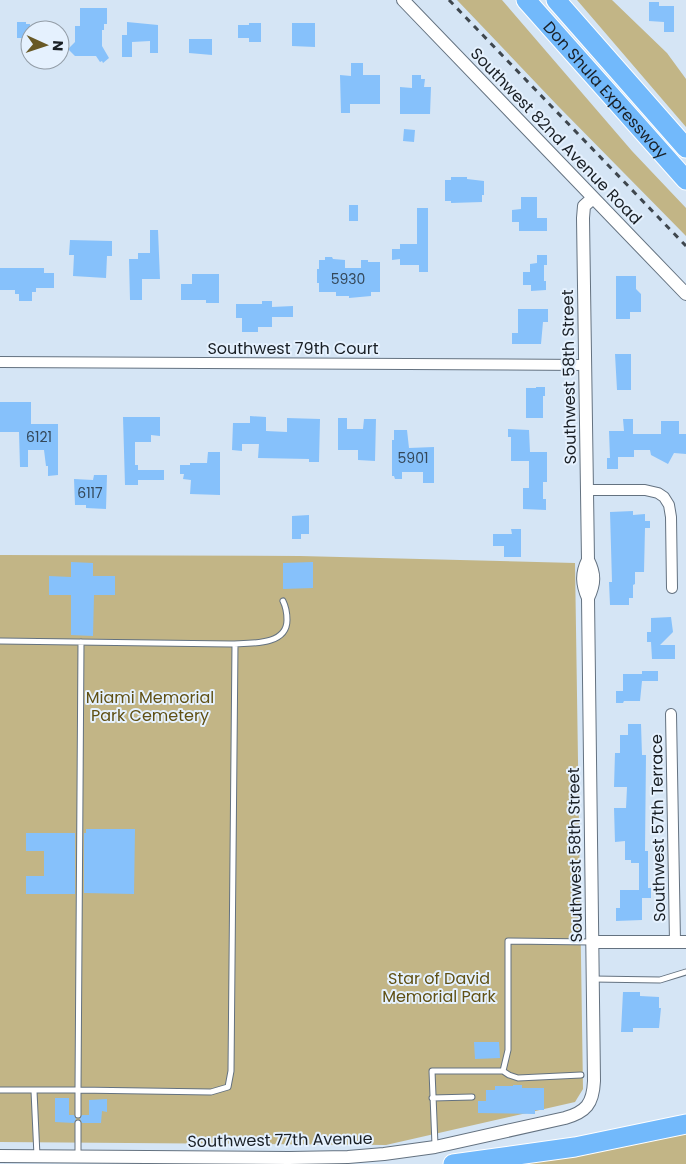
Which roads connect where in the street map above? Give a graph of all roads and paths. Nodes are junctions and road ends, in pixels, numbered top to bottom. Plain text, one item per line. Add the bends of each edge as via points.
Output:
1 (404, 0) edge
2 (526, 0) edge
3 (556, 0) edge
4 (686, 148) edge
5 (686, 180) edge
6 (593, 198) junction
7 (686, 294) edge
8 (0, 362) edge
9 (585, 365) junction
10 (586, 490) junction
11 (672, 588) dead end
12 (283, 601) dead end
13 (0, 641) edge
14 (81, 642) junction
15 (235, 644) junction
16 (671, 714) dead end
17 (592, 942) junction
18 (680, 942) edge
19 (686, 972) edge
20 (592, 979) junction
21 (503, 1071) junction
22 (581, 1075) dead end
23 (0, 1090) edge
24 (78, 1090) junction
25 (34, 1091) junction
26 (432, 1098) junction
27 (472, 1098) dead end
28 (585, 1109) joint
29 (78, 1115) dead end
30 (78, 1123) dead end
31 (686, 1124) edge
32 (435, 1146) junction
33 (0, 1156) edge
34 (37, 1157) junction
35 (78, 1157) junction
36 (454, 1164) edge

1 - 6 street, Southwest 82nd Avenue Road
2 - 5 highway, Don Shula Expressway
3 - 4 highway, Don Shula Expressway
6 - 7 street, Southwest 82nd Avenue Road
6 - 9 street, Southwest 58th Street via 584,206
8 - 9 street, Southwest 79th Court
9 - 10 street, Southwest 58th Street
10 - 11 street via 648,490 664,497 671,517
10 - 17 street, Southwest 58th Street via 588,560 594,573 588,598
12 - 15 lane via 287,622 280,637
13 - 14 lane
14 - 15 lane
14 - 24 lane
15 - 24 lane via 230,1083 228,1087 211,1092
16 - 18 street, Southwest 57th Terrace
17 - 18 street
17 - 20 street, Southwest 58th Street
17 - 21 lane via 508,942 508,1050
19 - 20 lane via 660,980
20 - 28 street, Southwest 58th Street via 594,1087
21 - 22 lane via 518,1078
21 - 26 lane via 432,1071
23 - 25 lane
24 - 25 lane
24 - 29 lane
25 - 34 lane
26 - 27 lane
26 - 32 lane
28 - 32 street, Southwest 77th Avenue via 565,1118
30 - 35 lane
31 - 36 highway via 575,1147
32 - 35 street, Southwest 77th Avenue via 331,1158
33 - 34 street, Southwest 77th Avenue
34 - 35 street, Southwest 77th Avenue

